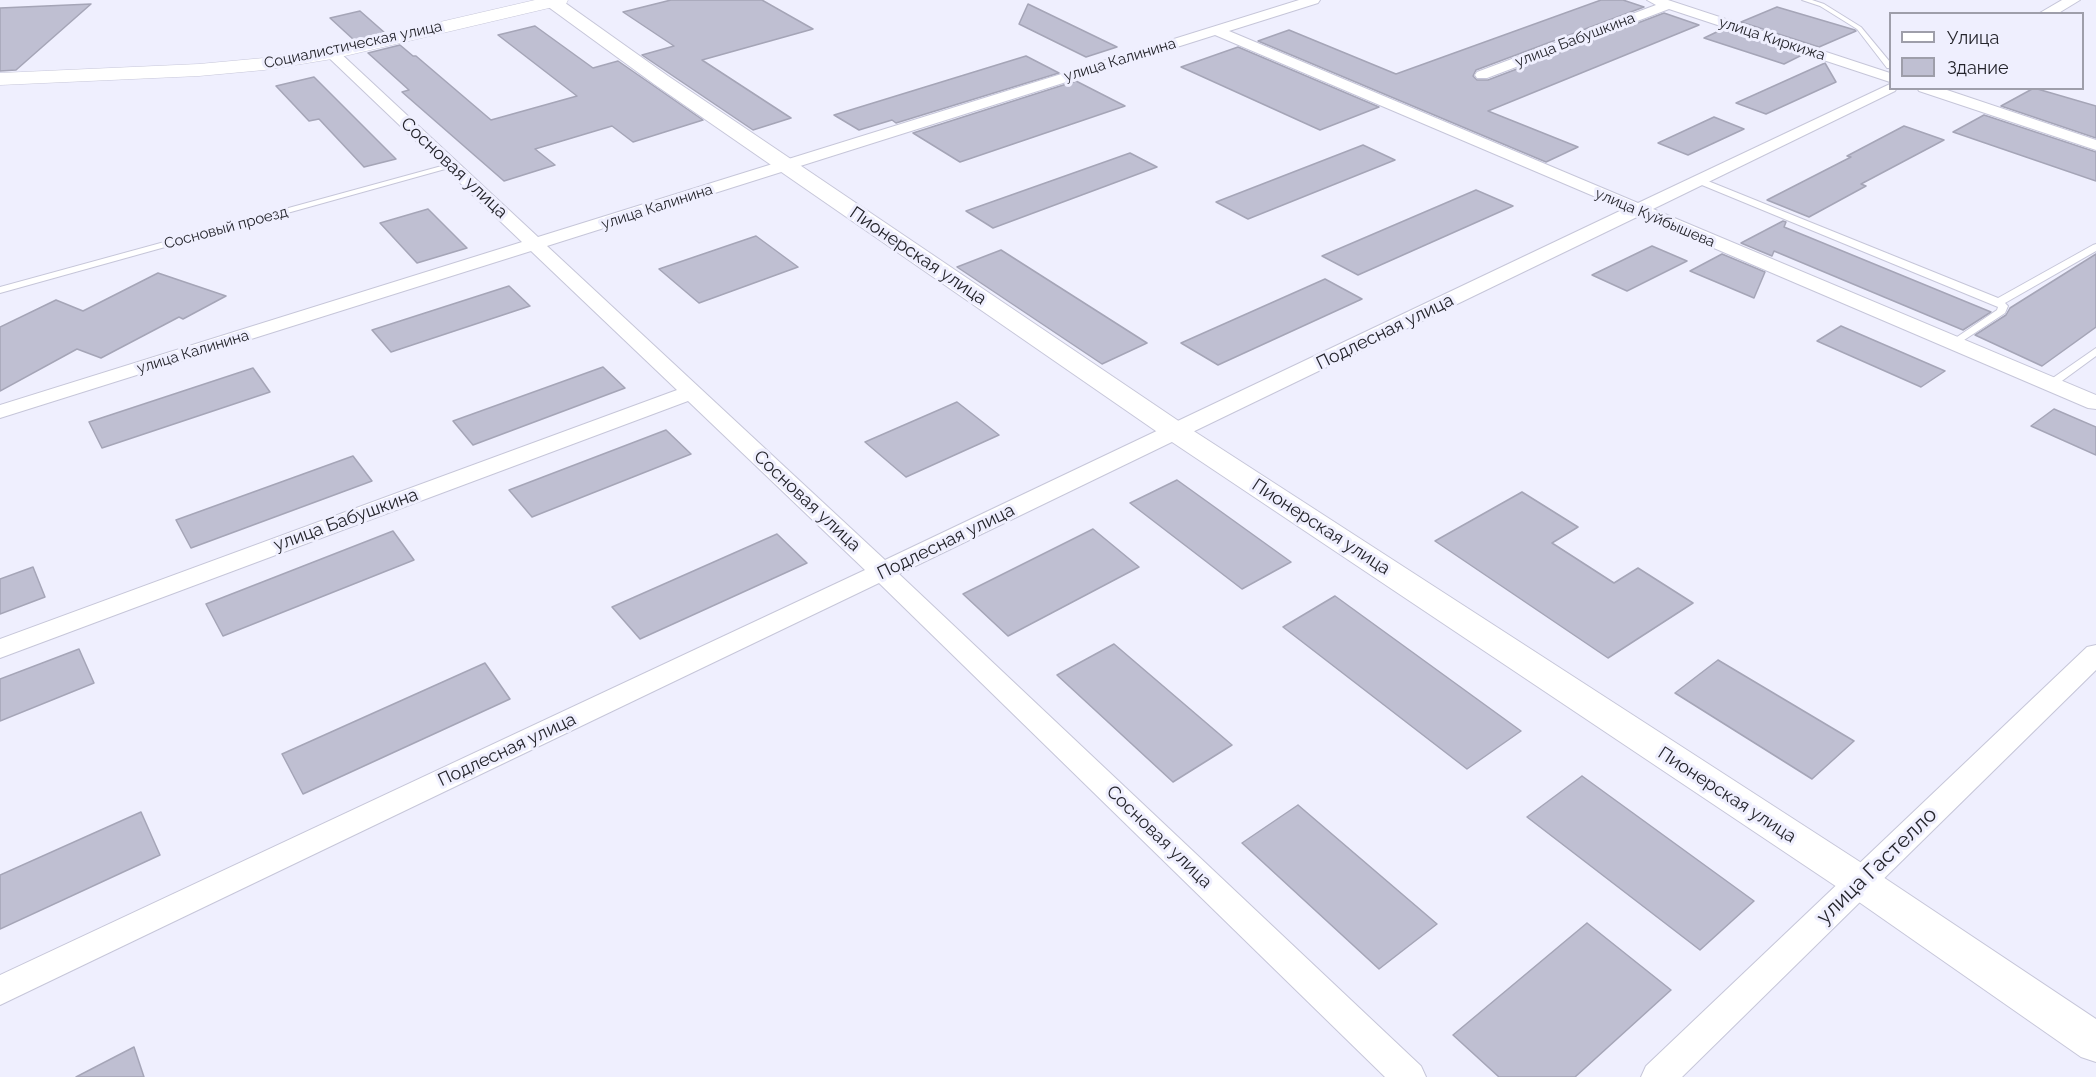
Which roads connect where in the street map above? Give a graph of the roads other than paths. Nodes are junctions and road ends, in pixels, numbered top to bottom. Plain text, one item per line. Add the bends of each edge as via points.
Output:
1 (1313, 0) edge
2 (1805, 0) edge
3 (2073, 0) edge
4 (556, 1) edge
5 (1661, 2) edge
6 (2049, 12) edge
7 (1215, 30) junction
8 (332, 53) junction
9 (1889, 65) edge
10 (1482, 75) dead end
11 (1889, 78) edge
12 (0, 79) edge
13 (1889, 88) edge
14 (1930, 90) edge
15 (2096, 145) edge
16 (452, 166) junction
17 (785, 166) junction
18 (1700, 181) junction
19 (1639, 211) junction
20 (536, 245) junction
21 (2093, 251) edge
22 (0, 290) edge
23 (1999, 302) junction
24 (1956, 343) junction
25 (2096, 351) edge
26 (2051, 384) junction
27 (692, 392) junction
28 (2096, 404) edge
29 (0, 412) edge
30 (1176, 432) junction
31 (882, 572) junction
32 (0, 649) edge
33 (2096, 654) edge
34 (1860, 882) junction
35 (0, 991) edge
36 (2096, 1043) edge
37 (1410, 1077) edge
38 (1658, 1077) edge

1 - 7 street, улица Калинина
2 - 9 lane via 1822,5 1859,28
3 - 6 street
4 - 8 main road, Социалистическая улица
4 - 17 street, Пионерская улица
5 - 10 street, улица Бабушкина
5 - 11 street, улица Киркижа
7 - 17 street, улица Калинина
7 - 19 street, улица Куйбышева
8 - 12 main road, Социалистическая улица via 199,70
8 - 16 street, Сосновая улица
13 - 18 street, Подлесная улица
14 - 15 street
16 - 20 street, Сосновая улица
16 - 22 lane, Сосновый проезд
17 - 20 street, улица Калинина
17 - 30 street, Пионерская улица
18 - 19 street, Подлесная улица
18 - 23 lane
19 - 24 street, улица Куйбышева
19 - 30 street, Подлесная улица
20 - 27 street, Сосновая улица
20 - 29 street, улица Калинина
21 - 23 lane
23 - 24 lane via 2002,311
24 - 26 street, улица Куйбышева
25 - 26 lane
26 - 28 street, улица Куйбышева
27 - 31 street, Сосновая улица
27 - 32 street, улица Бабушкина
30 - 31 street, Подлесная улица
30 - 34 street, Пионерская улица
31 - 35 street, Подлесная улица
31 - 37 street, Сосновая улица
33 - 34 street, улица Гастелло
34 - 36 street, Пионерская улица
34 - 38 street, улица Гастелло

